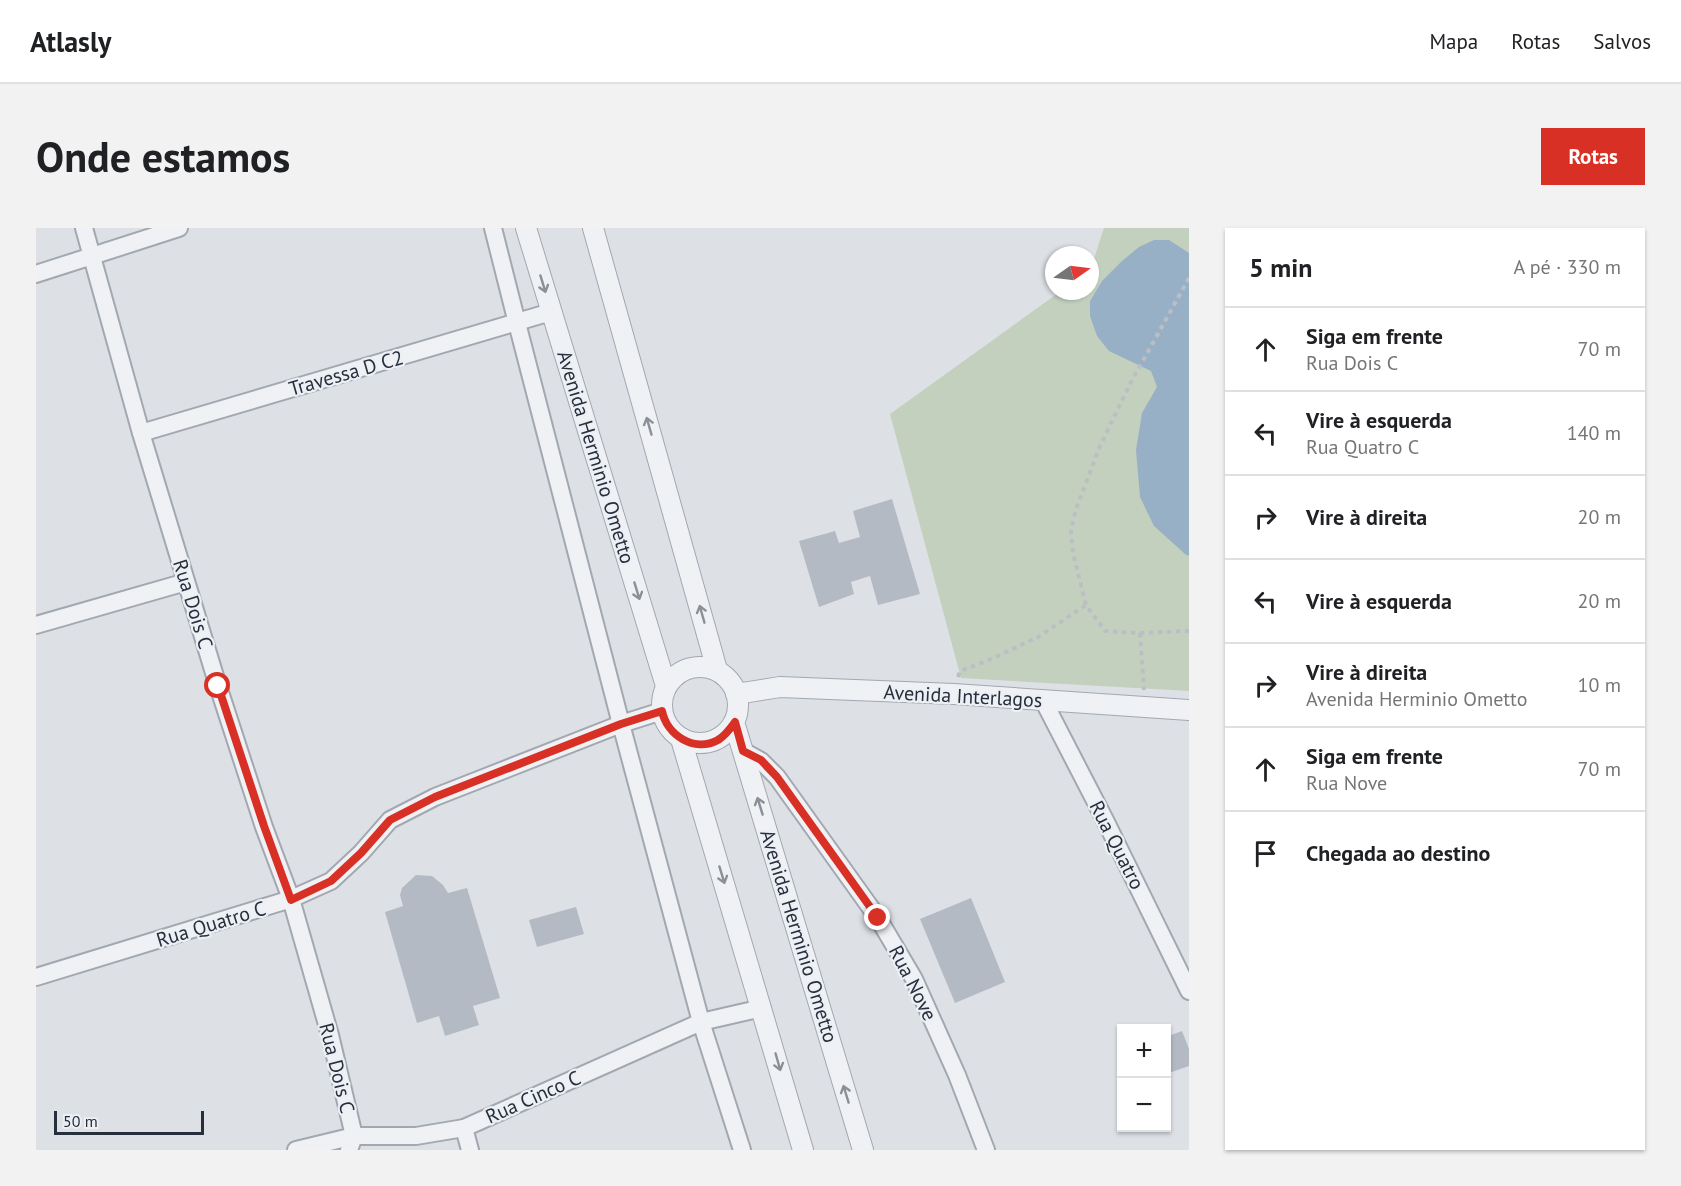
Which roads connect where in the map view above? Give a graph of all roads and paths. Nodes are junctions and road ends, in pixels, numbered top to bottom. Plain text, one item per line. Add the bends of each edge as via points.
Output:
1 (84, 228) edge
2 (179, 228) edge
3 (493, 228) edge
4 (526, 228) edge
5 (593, 228) edge
6 (92, 255) junction
7 (36, 274) edge
8 (1189, 278) edge
9 (551, 312) junction
10 (517, 323) junction
11 (141, 433) junction
12 (186, 582) junction
13 (1086, 605) junction
14 (36, 625) edge
15 (1189, 631) edge
16 (1140, 633) junction
17 (717, 670) junction
18 (666, 686) junction
19 (736, 694) junction
20 (954, 694) junction
21 (1043, 700) junction
22 (1145, 706) junction
23 (1189, 710) edge
24 (662, 711) junction
25 (735, 722) junction
26 (621, 724) junction
27 (681, 739) junction
28 (743, 751) junction
29 (291, 900) junction
30 (36, 977) edge
31 (1189, 991) edge
32 (762, 1008) junction
33 (701, 1022) junction
34 (464, 1128) junction
35 (352, 1143) edge
36 (296, 1150) edge
37 (470, 1150) edge
38 (742, 1150) edge
39 (803, 1150) edge
40 (863, 1150) edge
41 (986, 1150) edge

1 - 6 street, Rua Dois C
2 - 6 street
3 - 10 street
4 -> 9 street, Avenida Herminio Ometto
17 -> 5 street
6 - 7 street
6 - 11 street, Rua Dois C
8 - 13 path via 1130,384 1076,509 1071,531 1073,553
9 - 10 street, Travessa D C2
9 -> 18 street, Avenida Herminio Ometto
10 - 11 street, Travessa D C2
10 - 26 street
11 - 12 street, Rua Dois C
12 - 14 street
12 - 29 street, Rua Dois C via 260,816
13 - 16 path via 1105,631
13 - 20 path via 1038,637 960,671
15 - 16 path
16 - 22 path
17 - 18 street via 688,668
17 - 19 street
18 - 24 street
19 - 20 street, Avenida Interlagos via 780,687
19 - 25 street
20 - 21 street, Avenida Interlagos
21 - 22 street, Avenida Interlagos
21 - 31 street, Rua Quatro
22 - 23 street, Avenida Interlagos
24 - 26 street, Rua Quatro C
24 - 27 street via 671,731
25 - 27 street via 728,732 705,744
25 - 28 street, Avenida Herminio Ometto
26 - 29 street, Rua Quatro C via 435,797 390,820 331,881
26 - 33 street
27 -> 32 street
40 -> 28 street, Avenida Herminio Ometto
28 - 41 street, Rua Nove via 761,760 777,777 878,918 914,980
29 - 30 street, Rua Quatro C
29 - 35 street, Rua Dois C via 330,1035
32 - 33 street, Rua Cinco C
32 -> 39 street
33 - 34 street, Rua Cinco C
33 - 38 street
34 - 35 street, Rua Cinco C
34 - 37 street
35 - 36 street, Rua Cinco C

